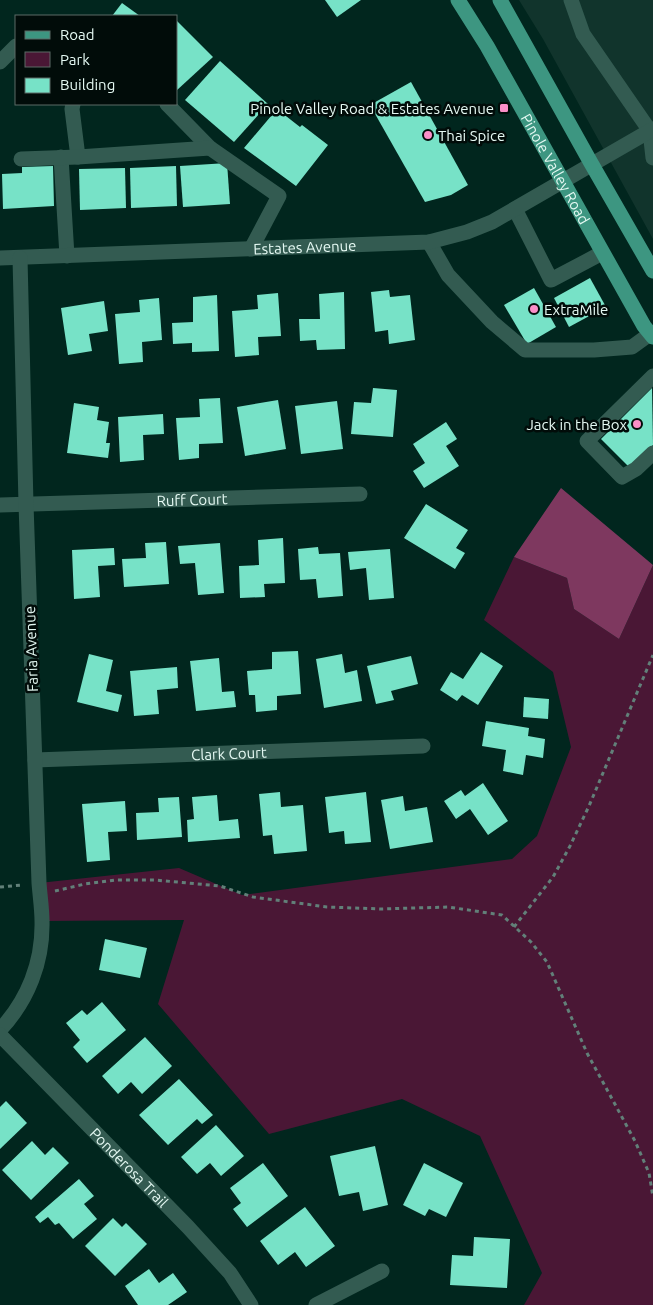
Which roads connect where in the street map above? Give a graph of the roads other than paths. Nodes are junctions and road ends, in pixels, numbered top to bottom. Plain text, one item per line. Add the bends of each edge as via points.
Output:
1 (458, 0) edge
2 (500, 0) edge
3 (571, 0) edge
4 (15, 47) edge
5 (0, 62) edge
6 (73, 105) edge
7 (168, 105) edge
8 (651, 130) edge
9 (210, 148) junction
10 (78, 157) junction
11 (21, 158) dead end
12 (61, 158) junction
13 (653, 158) edge
14 (591, 163) junction
15 (562, 182) junction
16 (515, 209) junction
17 (429, 242) junction
18 (251, 249) junction
19 (602, 253) junction
20 (67, 256) junction
21 (0, 258) edge
22 (20, 258) junction
23 (653, 270) edge
24 (652, 336) edge
25 (653, 376) edge
26 (653, 453) edge
27 (360, 494) dead end
28 (26, 504) junction
29 (0, 505) edge
30 (423, 746) dead end
31 (35, 760) junction
32 (0, 1030) edge
33 (0, 1035) edge
34 (382, 1271) dead end
35 (251, 1305) edge
36 (316, 1305) edge

1 - 15 main road, Pinole Valley Road via 496,61
2 - 14 main road
3 - 8 street via 583,34
4 - 5 street
6 - 10 street
7 - 9 street
8 - 13 street
8 - 14 street, Estates Avenue
9 - 10 street
9 - 18 street via 279,196
10 - 12 street
11 - 12 street
12 - 20 street
14 - 15 street, Estates Avenue
14 - 23 main road
15 - 16 street, Estates Avenue
15 - 19 main road, Pinole Valley Road
16 - 17 street, Estates Avenue via 467,232
16 - 19 street via 551,280
17 - 18 street, Estates Avenue
17 - 24 street via 448,275 492,322 525,350 594,350 632,346
18 - 20 street, Estates Avenue
19 - 24 main road, Pinole Valley Road
20 - 22 street, Estates Avenue
21 - 22 street, Estates Avenue
22 - 28 street, Faria Avenue
25 - 26 street via 587,441 622,477
27 - 28 street, Ruff Court
28 - 29 street, Ruff Court
28 - 31 street, Faria Avenue
30 - 31 street, Clark Court
31 - 32 street, Faria Avenue via 42,921 38,962 21,1003
33 - 35 street, Ponderosa Trail via 230,1273
34 - 36 street

